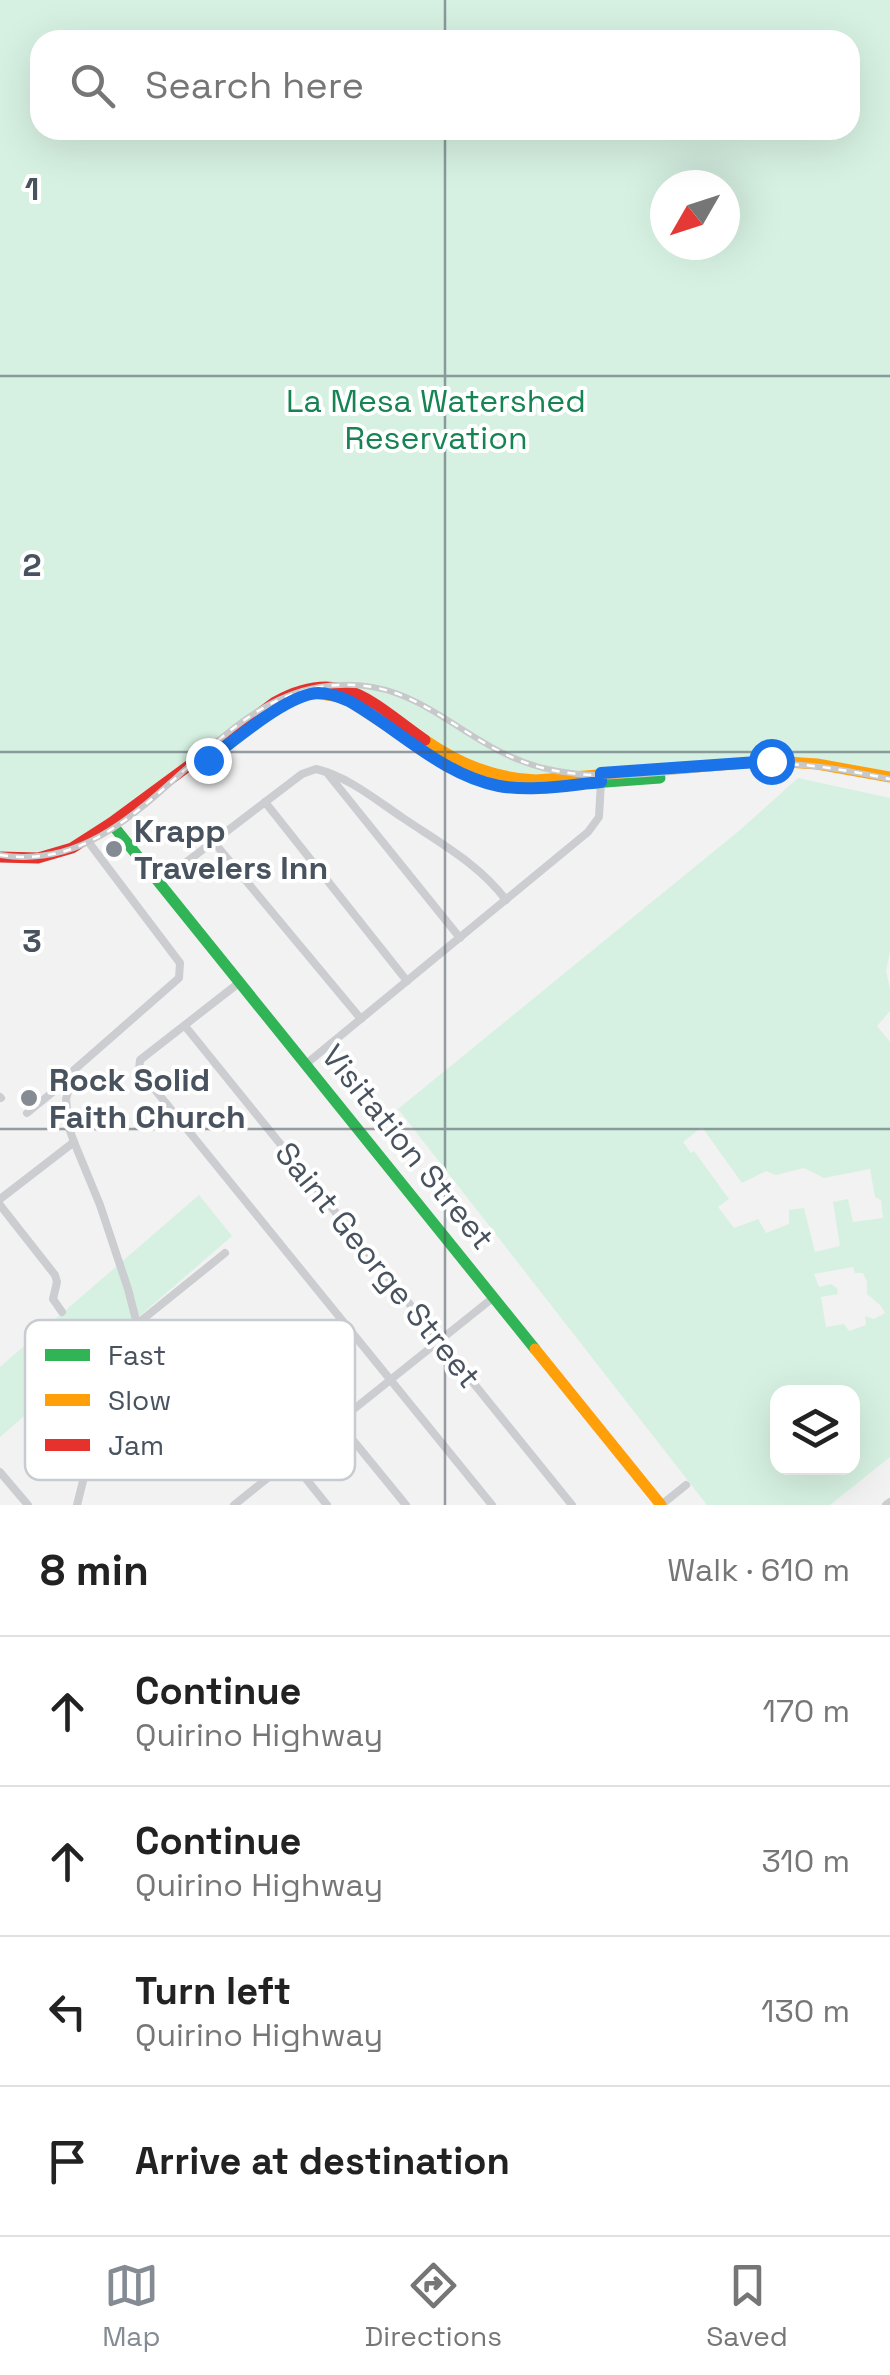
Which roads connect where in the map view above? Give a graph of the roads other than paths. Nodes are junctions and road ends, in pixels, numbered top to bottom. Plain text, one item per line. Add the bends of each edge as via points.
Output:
1 (326, 771) junction
2 (890, 776) edge
3 (601, 778) junction
4 (890, 785) edge
5 (265, 802) junction
6 (113, 826) junction
7 (212, 840) junction
8 (89, 843) junction
9 (0, 861) edge
10 (160, 883) junction
11 (506, 900) junction
12 (460, 938) junction
13 (408, 981) junction
14 (240, 982) junction
15 (361, 1019) junction
16 (184, 1026) junction
17 (306, 1064) junction
18 (71, 1078) junction
19 (27, 1113) dead end
20 (74, 1142) junction
21 (0, 1202) edge
22 (225, 1253) dead end
23 (494, 1297) junction
24 (62, 1312) dead end
25 (136, 1320) edge
26 (142, 1320) edge
27 (342, 1320) edge
28 (355, 1336) edge
29 (439, 1341) junction
30 (391, 1381) junction
31 (355, 1410) edge
32 (355, 1443) edge
33 (0, 1472) edge
34 (83, 1480) edge
35 (267, 1480) edge
36 (307, 1480) edge
37 (686, 1485) dead end
38 (240, 1503) edge
39 (28, 1505) edge
40 (76, 1505) edge
41 (327, 1505) edge
42 (406, 1505) edge
43 (492, 1505) edge
44 (572, 1505) edge
45 (661, 1505) edge

1 - 5 street via 310,770
1 - 11 street via 468,862
1 - 12 street
2 - 3 main road via 771,761
3 - 4 main road via 772,768
3 - 6 main road via 518,781 488,775 455,760 354,690 316,686 262,711
3 - 11 street via 592,828
5 - 7 street
5 - 13 street
6 - 8 main road
6 - 10 main road, Visitation Street
7 - 10 street
7 - 15 street
8 - 9 main road via 50,856
8 - 18 street via 182,970
10 - 14 main road, Visitation Street
11 - 12 street
12 - 13 street
13 - 15 street
14 - 16 street
14 - 17 main road, Visitation Street
15 - 17 street
16 - 27 street via 140,1060 140,1070
16 - 29 street, Saint George Street
17 - 23 main road, Visitation Street
18 - 19 street
18 - 20 street via 66,1098
20 - 21 street
20 - 25 street
21 - 24 street via 55,1275 53,1299
22 - 26 street
23 - 29 street
23 - 45 main road, Visitation Street
28 - 30 street
29 - 30 street
29 - 44 street, Saint George Street
30 - 31 street
30 - 43 street
32 - 42 street
33 - 39 street
34 - 40 street
35 - 38 street
36 - 41 street
37 - 45 street

